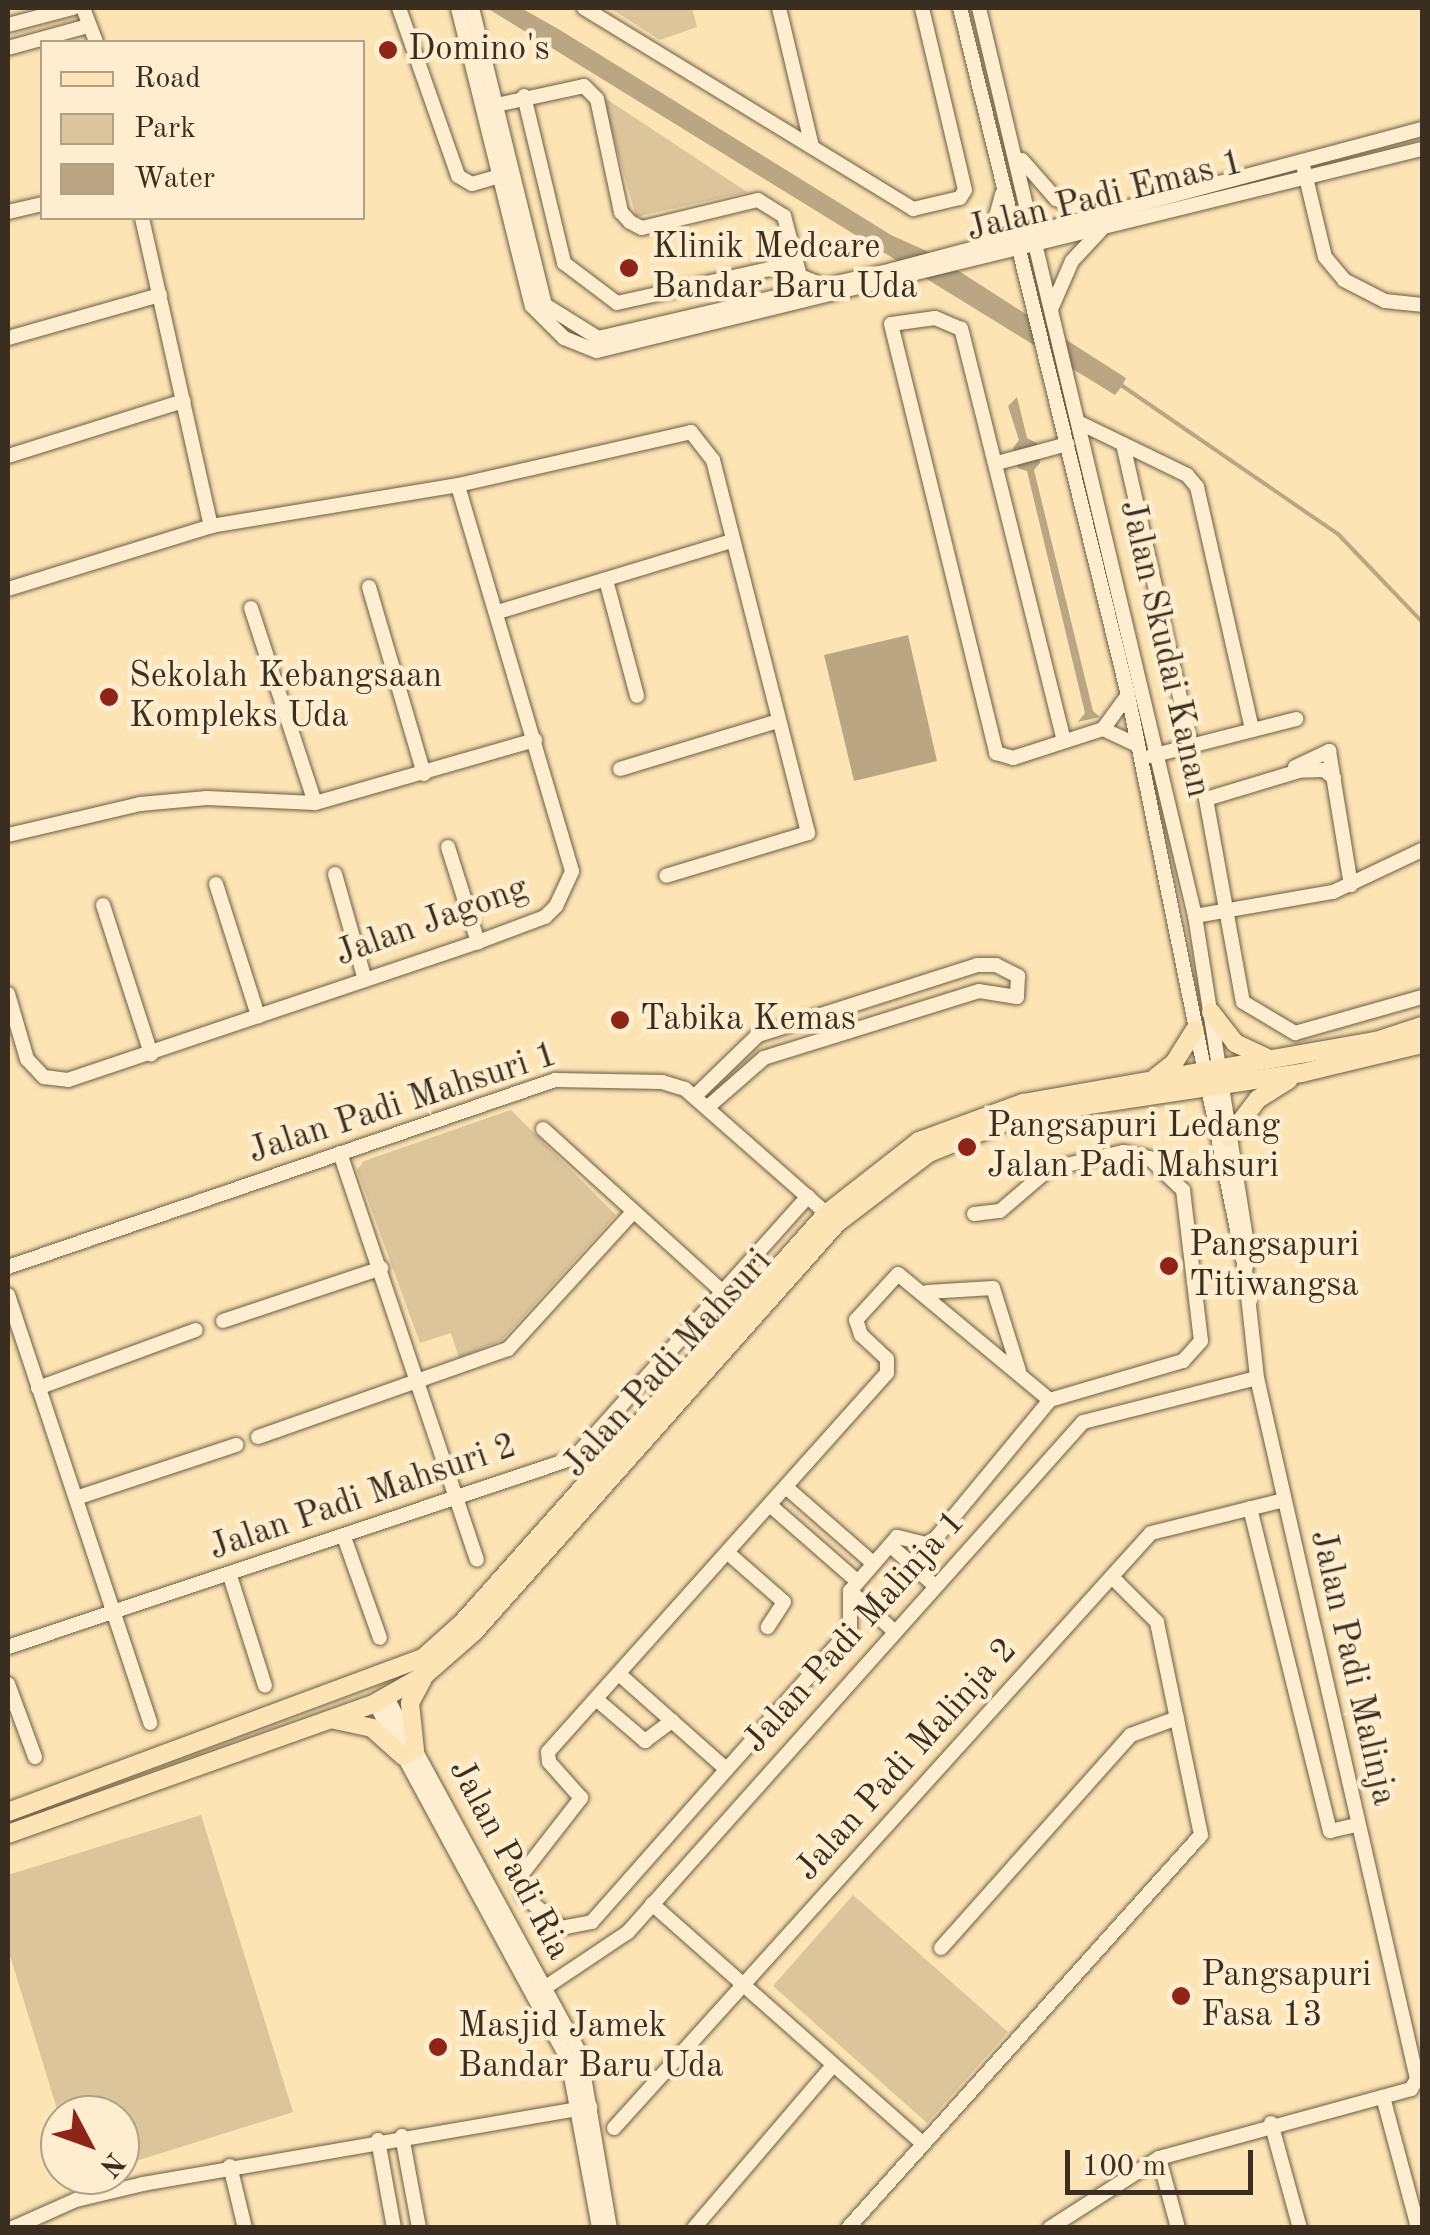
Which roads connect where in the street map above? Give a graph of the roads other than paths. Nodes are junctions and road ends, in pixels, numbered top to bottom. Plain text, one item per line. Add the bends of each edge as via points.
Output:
1 (73, 8) edge
2 (83, 8) edge
3 (399, 8) edge
4 (458, 8) edge
5 (472, 8) edge
6 (584, 8) edge
7 (780, 8) edge
8 (922, 8) edge
9 (960, 8) edge
10 (980, 8) edge
11 (8, 25) edge
12 (88, 26) junction
13 (95, 40) edge
14 (8, 48) edge
15 (524, 96) junction
16 (489, 106) junction
17 (1422, 130) edge
18 (1014, 146) junction
19 (812, 147) junction
20 (1422, 149) edge
21 (1302, 160) junction
22 (507, 174) junction
23 (1306, 178) junction
24 (1003, 188) junction
25 (40, 204) edge
26 (8, 212) edge
27 (1099, 213) junction
28 (142, 220) edge
29 (1101, 229) junction
30 (1013, 235) junction
31 (1034, 238) junction
32 (972, 246) junction
33 (1016, 250) junction
34 (957, 258) junction
35 (798, 270) junction
36 (897, 274) junction
37 (828, 285) junction
38 (160, 295) junction
39 (777, 298) junction
40 (1422, 305) edge
41 (1052, 318) junction
42 (8, 338) edge
43 (184, 402) junction
44 (1082, 424) junction
45 (1068, 444) junction
46 (1123, 444) junction
47 (8, 456) edge
48 (997, 463) junction
49 (458, 485) junction
50 (211, 526) junction
51 (729, 542) junction
52 (606, 580) junction
53 (368, 586) dead end
54 (8, 589) edge
55 (251, 608) dead end
56 (498, 612) junction
57 (1128, 695) junction
58 (637, 696) dead end
59 (1296, 718) dead end
60 (775, 722) junction
61 (1104, 729) junction
62 (1252, 730) junction
63 (535, 740) junction
64 (1064, 741) junction
65 (1190, 746) junction
66 (1140, 752) junction
67 (1157, 754) junction
68 (620, 769) dead end
69 (424, 774) junction
70 (1334, 778) junction
71 (1266, 779) junction
72 (315, 803) junction
73 (8, 835) edge
74 (448, 847) dead end
75 (1422, 850) edge
76 (335, 874) dead end
77 (666, 876) dead end
78 (216, 884) dead end
79 (1351, 885) junction
80 (102, 905) dead end
81 (1224, 911) junction
82 (1195, 916) junction
83 (478, 942) junction
84 (365, 980) junction
85 (8, 994) edge
86 (1422, 997) edge
87 (1211, 1012) junction
88 (258, 1016) junction
89 (1422, 1026) edge
90 (1195, 1030) junction
91 (758, 1035) junction
92 (1422, 1044) edge
93 (151, 1054) junction
94 (764, 1058) junction
95 (1271, 1059) junction
96 (1302, 1073) junction
97 (1213, 1079) junction
98 (1147, 1082) junction
99 (695, 1096) junction
100 (708, 1107) junction
101 (543, 1129) dead end
102 (1229, 1137) junction
103 (340, 1153) junction
104 (808, 1196) junction
105 (633, 1212) junction
106 (974, 1214) dead end
107 (832, 1218) junction
108 (8, 1267) edge
109 (382, 1268) junction
110 (1245, 1269) junction
111 (723, 1292) junction
112 (927, 1292) junction
113 (8, 1295) edge
114 (223, 1321) dead end
115 (196, 1330) dead end
116 (1020, 1374) junction
117 (1257, 1378) junction
118 (420, 1383) junction
119 (38, 1388) junction
120 (1050, 1400) junction
121 (258, 1437) dead end
122 (236, 1445) dead end
123 (787, 1488) junction
124 (76, 1498) junction
125 (456, 1498) junction
126 (1284, 1500) junction
127 (772, 1506) junction
128 (1250, 1508) junction
129 (344, 1537) junction
130 (890, 1545) junction
131 (728, 1553) junction
132 (477, 1560) dead end
133 (872, 1564) junction
134 (230, 1576) junction
135 (1112, 1578) junction
136 (853, 1586) junction
137 (935, 1586) junction
138 (112, 1612) junction
139 (768, 1628) dead end
140 (895, 1632) junction
141 (380, 1638) dead end
142 (8, 1647) edge
143 (405, 1668) junction
144 (426, 1674) junction
145 (620, 1674) junction
146 (8, 1684) edge
147 (265, 1686) dead end
148 (380, 1697) junction
149 (596, 1698) junction
150 (287, 1714) junction
151 (1176, 1718) junction
152 (329, 1720) junction
153 (672, 1721) junction
154 (150, 1724) dead end
155 (409, 1753) junction
156 (35, 1757) dead end
157 (725, 1768) junction
158 (8, 1812) edge
159 (1357, 1824) junction
160 (8, 1834) edge
161 (652, 1904) junction
162 (941, 1948) dead end
163 (746, 1987) junction
164 (539, 1992) junction
165 (833, 2065) junction
166 (1383, 2097) junction
167 (584, 2107) junction
168 (1271, 2124) junction
169 (614, 2128) dead end
170 (402, 2136) junction
171 (378, 2140) junction
172 (923, 2144) junction
173 (1159, 2158) junction
174 (230, 2166) junction
175 (408, 2167) junction
176 (384, 2171) junction
177 (13, 2228) edge
178 (245, 2228) edge
179 (394, 2228) edge
180 (419, 2228) edge
181 (599, 2228) edge
182 (610, 2228) edge
183 (694, 2228) edge
184 (848, 2228) edge
185 (1050, 2228) edge
186 (1178, 2228) edge
187 (1300, 2228) edge
188 (1418, 2228) edge

1 - 11 street
2 - 12 street
3 - 22 street via 464,183
4 - 16 street, Jalan Padi Emas 1
5 - 16 street, Jalan Padi Emas 1
6 - 19 street
7 - 19 street
8 - 19 street via 965,190 960,198 906,207
9 - 24 street, Jalan Skudai Kanan
10 - 18 street, Jalan Skudai Kanan
12 - 13 street
12 - 14 street
15 - 16 street
15 - 35 street via 564,263 617,304
15 - 35 street via 575,83 591,91 630,222 642,228 758,200 784,216
16 - 22 street, Jalan Padi Emas 1
17 - 21 street, Jalan Padi Emas 1
18 - 27 street via 1043,190
18 - 31 street, Jalan Skudai Kanan
20 - 23 street, Jalan Padi Emas 1
21 - 23 street
21 - 27 street, Jalan Padi Emas 1
22 - 36 street, Jalan Padi Emas 1 via 532,306 564,338 596,351
22 - 39 street, Jalan Padi Emas 1 via 545,305 586,334 614,339
23 - 29 street, Jalan Padi Emas 1
23 - 40 street via 1325,257 1344,280 1385,301
24 - 30 street, Jalan Skudai Kanan
24 - 32 street via 990,233
25 - 26 street
27 - 31 street, Jalan Padi Emas 1
28 - 38 street
29 - 31 street, Jalan Padi Emas 1
29 - 41 street via 1056,288
30 - 31 street, Jalan Padi Emas 1
30 - 32 street, Jalan Padi Emas 1
30 - 33 street, Jalan Skudai Kanan
31 - 33 street, Jalan Padi Emas 1
31 - 41 street, Jalan Skudai Kanan
32 - 34 street, Jalan Padi Emas 1
33 - 34 street, Jalan Padi Emas 1
33 - 45 street, Jalan Skudai Kanan
34 - 36 street, Jalan Padi Emas 1
35 - 37 street
35 - 39 street
36 - 37 street, Jalan Padi Emas 1
37 - 39 street, Jalan Padi Emas 1
38 - 42 street
38 - 43 street
41 - 44 street, Jalan Skudai Kanan
43 - 47 street
43 - 50 street
44 - 46 street
44 - 67 street, Jalan Skudai Kanan
45 - 48 street
45 - 57 street, Jalan Skudai Kanan
46 - 62 street via 1197,487
46 - 65 street
48 - 64 street
48 - 64 street via 961,329 935,318 892,324 996,753 1013,758
49 - 50 street
49 - 51 street via 691,432 710,451
49 - 56 street, Jalan Jagong
50 - 54 street
51 - 52 street
51 - 60 street
52 - 56 street
52 - 58 street
53 - 69 street
55 - 72 street
56 - 63 street, Jalan Jagong
57 - 61 street
57 - 66 street, Jalan Skudai Kanan
59 - 62 street
60 - 68 street
60 - 77 street via 808,833
61 - 64 street
61 - 66 street
62 - 65 street
63 - 69 street
63 - 83 street, Jalan Jagong via 570,883 544,917
65 - 67 street
66 - 67 street
66 - 90 street, Jalan Skudai Kanan
67 - 82 street, Jalan Skudai Kanan
69 - 72 street
70 - 71 street via 1316,770
70 - 71 street via 1329,752
70 - 79 street
71 - 81 street via 1205,804
72 - 73 street via 208,798 140,804
74 - 83 street
75 - 79 street
76 - 84 street
78 - 88 street
79 - 81 street
80 - 93 street
81 - 82 street
81 - 86 street via 1243,1002 1289,1033 1388,1012
82 - 87 street, Jalan Skudai Kanan
83 - 84 street, Jalan Jagong
84 - 88 street, Jalan Jagong
85 - 93 street, Jalan Jagong via 27,1059 44,1077 68,1080
87 - 95 main road via 1235,1043
87 - 97 street, Jalan Skudai Kanan
88 - 93 street, Jalan Jagong
89 - 95 main road, Jalan Padi Mahsuri
90 - 97 street, Jalan Skudai Kanan
90 - 98 main road via 1174,1064
91 - 94 street
91 - 94 street via 977,965 996,965 1018,976 1021,986 1018,997 979,990
91 - 99 street
92 - 96 main road, Jalan Padi Mahsuri
94 - 100 street
95 - 97 main road, Jalan Padi Mahsuri
96 - 97 main road, Jalan Padi Mahsuri
96 - 102 main road via 1258,1098
97 - 98 main road, Jalan Padi Mahsuri
97 - 102 street, Jalan Padi Malinja
97 - 107 main road, Jalan Padi Mahsuri via 1024,1115 961,1137
97 - 110 street, Jalan Padi Malinja
98 - 107 main road, Jalan Padi Mahsuri via 974,1116 883,1164
99 - 100 street, Jalan Padi Mahsuri 1
99 - 103 street, Jalan Padi Mahsuri 1 via 662,1082 554,1080
100 - 104 street, Jalan Padi Mahsuri 1
101 - 105 street
102 - 110 street, Jalan Padi Malinja via 1250,1256
103 - 108 street, Jalan Padi Mahsuri 1
103 - 109 street
104 - 107 street, Jalan Padi Mahsuri 1
104 - 111 street, Jalan Padi Mahsuri 2
105 - 111 street
105 - 118 street via 508,1349
106 - 120 street via 1000,1211 1050,1168 1124,1152 1158,1164 1182,1190 1203,1330 1196,1350 1184,1361
107 - 143 main road, Jalan Padi Mahsuri via 462,1622
107 - 144 main road, Jalan Padi Mahsuri via 474,1632
109 - 114 street
109 - 118 street
110 - 117 street, Jalan Padi Malinja
111 - 125 street, Jalan Padi Mahsuri 2 via 581,1454
112 - 116 street
112 - 116 street via 993,1288
112 - 123 street via 898,1274 856,1320 860,1335 887,1359 887,1373
113 - 119 street
115 - 119 street
116 - 120 street
117 - 126 street, Jalan Padi Malinja
117 - 137 street, Jalan Padi Malinja 1 via 1092,1416
118 - 121 street
118 - 125 street
119 - 124 street
120 - 130 street via 936,1538 926,1544 897,1537
122 - 124 street
123 - 127 street
123 - 133 street
124 - 138 street
125 - 129 street, Jalan Padi Mahsuri 2
125 - 132 street
126 - 128 street, Jalan Padi Malinja 2
126 - 159 street, Jalan Padi Malinja
127 - 131 street
127 - 136 street
128 - 135 street, Jalan Padi Malinja 2 via 1156,1530
128 - 159 street via 1330,1832
129 - 134 street, Jalan Padi Mahsuri 2
129 - 141 street
130 - 133 street
130 - 137 street
131 - 139 street via 784,1602
131 - 145 street
133 - 136 street
134 - 138 street, Jalan Padi Mahsuri 2
134 - 147 street
135 - 151 street via 1157,1622
135 - 163 street, Jalan Padi Malinja 2
136 - 140 street
136 - 157 street via 850,1630
137 - 140 street, Jalan Padi Malinja 1
138 - 142 street, Jalan Padi Mahsuri 2
138 - 154 street
140 - 161 street, Jalan Padi Malinja 1
143 - 148 main road
143 - 150 main road, Jalan Padi Mahsuri
144 - 148 main road, Jalan Padi Mahsuri
144 - 155 main road via 410,1703
145 - 149 street
145 - 153 street
146 - 156 street
148 - 150 main road
148 - 152 main road, Jalan Padi Mahsuri
148 - 155 street, Jalan Padi Ria
149 - 153 street via 645,1741
149 - 157 street via 548,1752 552,1767 580,1793 578,1804 516,1881 562,1928 592,1922
150 - 158 main road, Jalan Padi Mahsuri
151 - 162 street via 1131,1735
151 - 172 street via 1201,1836
152 - 155 main road via 366,1725
152 - 160 main road, Jalan Padi Mahsuri
153 - 157 street
155 - 164 street, Jalan Padi Ria
159 - 166 street, Jalan Padi Malinja via 1417,2079 1410,2089
161 - 163 street
161 - 164 street, Jalan Padi Malinja 1 via 622,1938
163 - 165 street
163 - 169 street, Jalan Padi Malinja 2
164 - 167 street, Jalan Padi Ria via 580,2053
165 - 172 street
165 - 183 street
166 - 168 street
166 - 188 street
167 - 170 street
167 - 181 street, Jalan Padi Ria
167 - 182 street, Jalan Padi Ria
168 - 173 street
168 - 187 street
170 - 171 street
170 - 175 street
171 - 174 street
171 - 176 street
172 - 184 street
173 - 185 street
173 - 186 street
174 - 177 street via 76,2200
174 - 178 street
175 - 176 street
175 - 180 street
176 - 179 street

